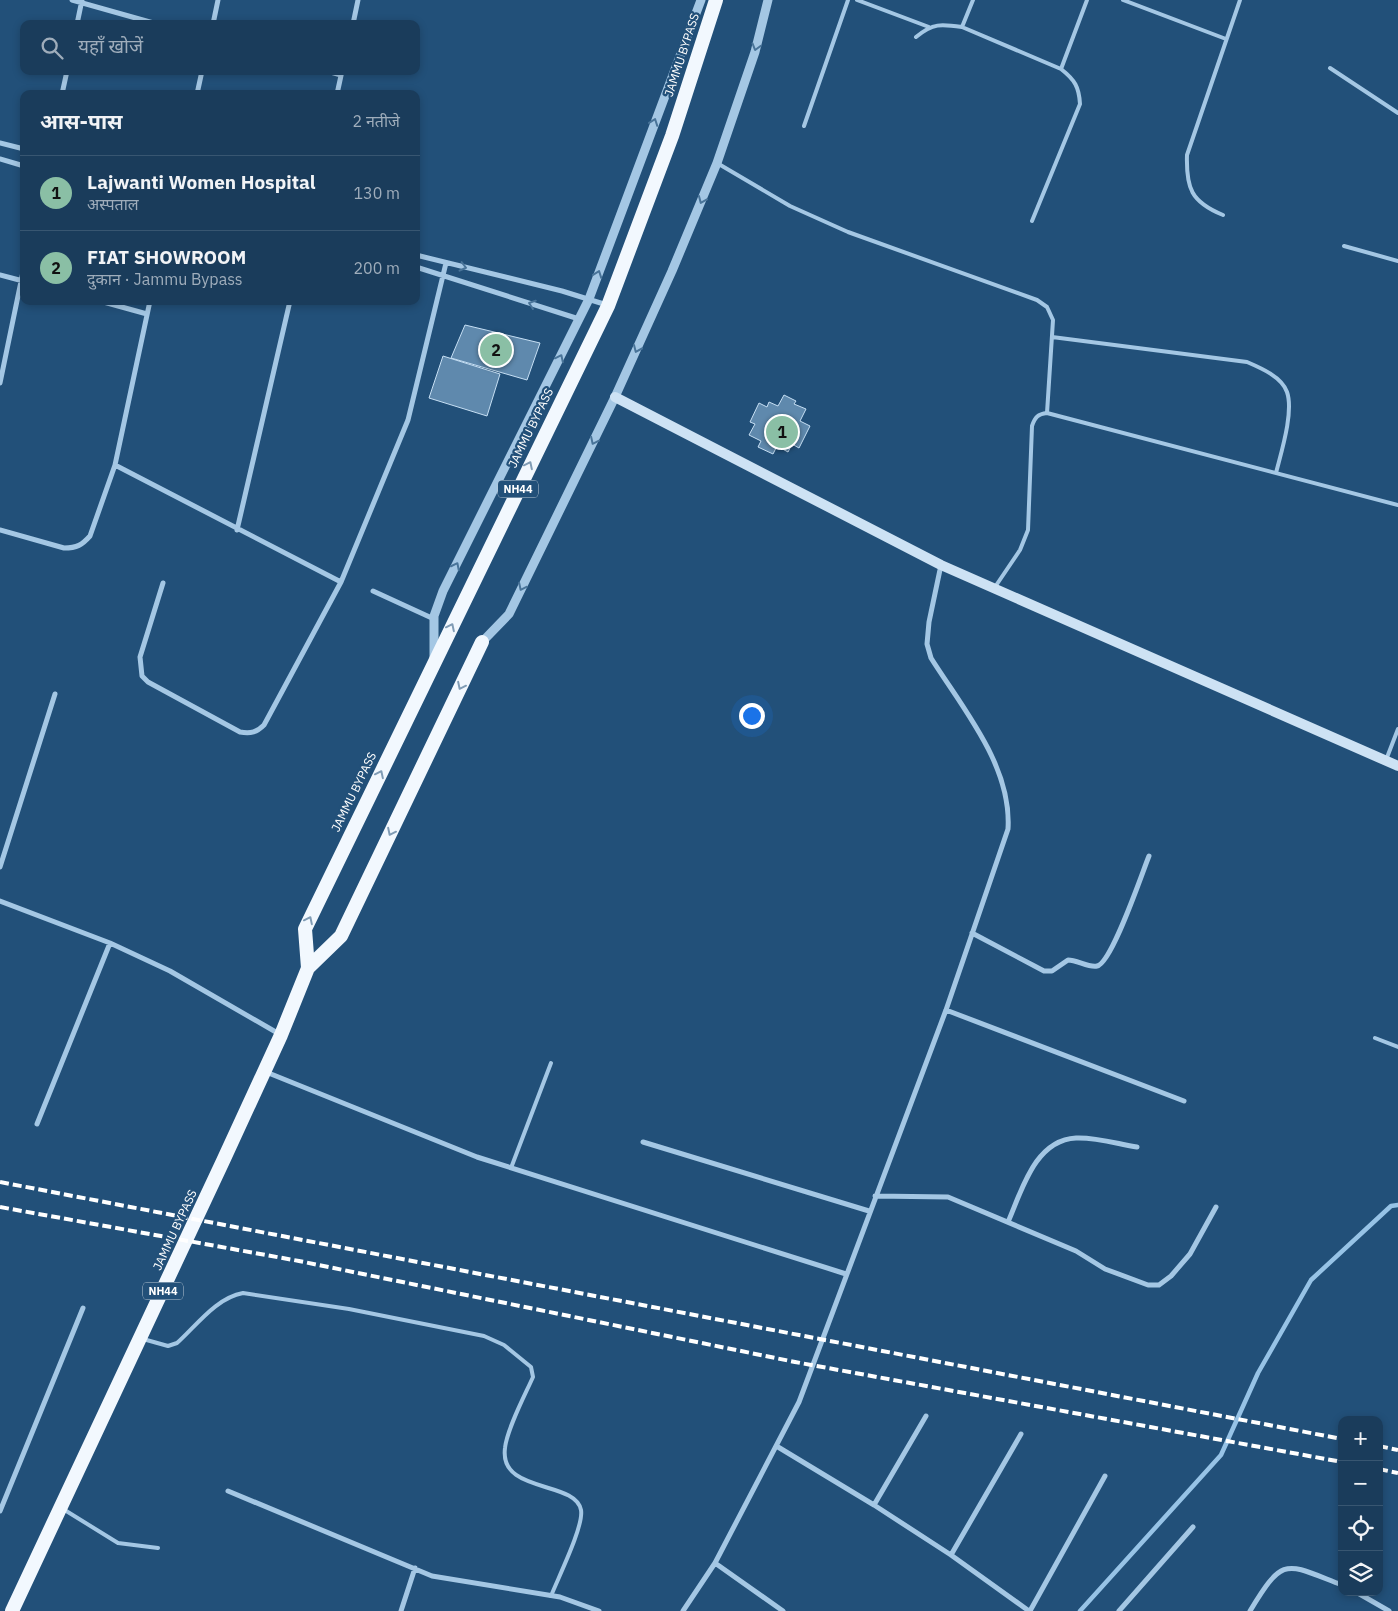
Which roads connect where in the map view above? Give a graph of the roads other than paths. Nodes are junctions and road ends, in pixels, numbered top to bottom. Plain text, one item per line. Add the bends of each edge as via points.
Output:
1 (72, 0) edge
2 (218, 0) edge
3 (358, 0) edge
4 (700, 0) edge
5 (716, 0) edge
6 (768, 0) edge
7 (848, 0) edge
8 (857, 0) edge
9 (973, 0) edge
10 (1087, 0) edge
11 (1123, 0) edge
12 (1240, 0) edge
13 (82, 1) edge
14 (78, 20) edge
15 (144, 20) edge
16 (214, 20) edge
17 (354, 20) edge
18 (929, 27) junction
19 (962, 27) junction
20 (916, 38) dead end
21 (1226, 39) junction
22 (1330, 68) dead end
23 (1061, 69) junction
24 (66, 75) edge
25 (201, 75) edge
26 (342, 75) edge
27 (63, 90) edge
28 (198, 90) edge
29 (338, 90) edge
30 (1398, 113) edge
31 (804, 126) dead end
32 (0, 142) edge
33 (20, 148) edge
34 (0, 159) edge
35 (718, 163) junction
36 (20, 165) edge
37 (1223, 214) dead end
38 (1032, 221) dead end
39 (1344, 246) dead end
40 (420, 256) edge
41 (1398, 261) edge
42 (446, 263) junction
43 (420, 268) edge
44 (442, 274) junction
45 (0, 275) edge
46 (20, 280) edge
47 (20, 290) edge
48 (589, 300) junction
49 (114, 305) edge
50 (149, 305) edge
51 (289, 305) edge
52 (608, 306) junction
53 (147, 314) junction
54 (579, 319) junction
55 (1052, 337) junction
56 (0, 383) edge
57 (615, 397) junction
58 (1047, 413) junction
59 (115, 465) junction
60 (1276, 473) junction
61 (1398, 505) edge
62 (0, 530) edge
63 (237, 530) junction
64 (941, 564) junction
65 (163, 582) dead end
66 (340, 582) junction
67 (994, 589) junction
68 (373, 591) dead end
69 (434, 618) junction
70 (482, 642) joint
71 (434, 662) junction
72 (56, 694) dead end
73 (1398, 729) edge
74 (1386, 760) junction
75 (1398, 766) edge
76 (1150, 856) dead end
77 (0, 867) edge
78 (0, 901) edge
79 (972, 933) junction
80 (110, 943) junction
81 (308, 968) junction
82 (946, 1010) junction
83 (281, 1035) junction
84 (1375, 1038) dead end
85 (1398, 1047) edge
86 (551, 1063) dead end
87 (265, 1071) junction
88 (1184, 1101) dead end
89 (37, 1124) dead end
90 (643, 1142) dead end
91 (1137, 1147) dead end
92 (511, 1168) junction
93 (876, 1196) junction
94 (1216, 1207) dead end
95 (870, 1211) junction
96 (1008, 1222) junction
97 (846, 1274) junction
98 (83, 1308) dead end
99 (141, 1338) junction
100 (926, 1416) dead end
101 (1021, 1434) dead end
102 (778, 1447) junction
103 (1105, 1476) dead end
104 (228, 1491) dead end
105 (874, 1505) junction
106 (60, 1508) junction
107 (0, 1511) edge
108 (1193, 1527) dead end
109 (158, 1548) dead end
110 (951, 1555) junction
111 (715, 1563) junction
112 (415, 1568) junction
113 (1338, 1583) edge
114 (551, 1596) junction
115 (1363, 1596) edge
116 (12, 1611) edge
117 (401, 1611) edge
118 (599, 1611) edge
119 (682, 1611) edge
120 (783, 1611) edge
121 (1029, 1611) edge
122 (1119, 1611) edge
123 (1250, 1611) edge
124 (1389, 1611) edge

1 - 13 street
2 - 16 street
3 - 17 street
48 -> 4 street
5 - 52 highway, JAMMU BYPASS / NH44 via 672,136
6 -> 35 street
7 - 31 lane
8 - 18 lane
9 - 19 lane
10 - 23 lane
11 - 21 lane
12 - 21 lane
13 - 14 street
13 - 15 street
18 - 19 lane via 946,24
18 - 20 lane
19 - 23 lane
21 - 37 lane via 1186,155 1186,176 1193,196 1208,208
22 - 30 lane
23 - 38 lane via 1079,89 1080,104
24 - 27 street
25 - 28 street
26 - 29 street
32 - 33 street
34 - 36 street
35 - 55 lane via 790,206 848,232 1037,300 1051,313
35 -> 57 street
39 - 41 lane
40 - 42 street
42 - 44 street
42 -> 48 street
43 - 44 street
54 -> 44 street
44 - 66 street via 408,420
45 - 46 street
47 - 56 street
48 - 52 street
48 - 54 street
49 - 53 street
50 - 53 street
51 - 63 street
71 -> 52 highway, JAMMU BYPASS / NH44
53 - 59 street
69 -> 54 street via 443,591
55 - 58 lane
55 - 60 lane via 1247,362 1262,369 1279,380 1287,391 1289,402
57 - 64 main road
57 -> 70 street via 509,614
58 - 60 lane
58 - 67 lane via 1034,418 1032,426 1028,530 1020,550
59 - 62 street via 90,536 82,545 64,548
59 - 63 street
60 - 61 lane
63 - 66 street
64 - 67 main road
64 - 79 street via 927,644 931,658 994,758 1010,809 1008,829
65 - 66 street via 140,657 142,676 231,727 249,733 264,725
67 - 74 main road
68 - 69 street
69 - 71 street
70 -> 81 highway, JAMMU BYPASS / NH44 via 341,936
81 -> 71 highway, JAMMU BYPASS / NH44 via 305,929
72 - 77 street
73 - 74 lane
74 - 75 main road
76 - 79 street via 1115,944 1101,965 1096,967 1068,960 1052,972 1044,971
78 - 80 street
79 - 82 street
80 - 83 street via 170,971
80 - 89 street
81 - 83 highway, JAMMU BYPASS / NH44
82 - 88 street
82 - 93 street
83 - 87 highway, JAMMU BYPASS / NH44
84 - 85 lane
86 - 92 lane
87 - 92 street
87 - 99 highway, JAMMU BYPASS / NH44
90 - 95 street
91 - 96 street via 1078,1138 1053,1144 1042,1153 1028,1176
92 - 97 street
93 - 95 street
93 - 96 street via 948,1197
94 - 96 street via 1190,1254 1171,1276 1159,1284 1148,1285 1105,1269 1076,1251
95 - 97 street
97 - 102 street via 799,1402
98 - 107 street
99 - 106 highway, JAMMU BYPASS / NH44
99 - 114 lane via 168,1346 177,1343 231,1295 243,1293 349,1309 460,1331 484,1336 504,1345 531,1367 532,1377 505,1448 506,1462 513,1473 525,1480 572,1498 581,1512
100 - 105 street
101 - 110 street
102 - 105 street
102 - 111 street
103 - 121 street
104 - 112 street
105 - 110 street
106 - 109 lane via 118,1543
106 - 116 highway, JAMMU BYPASS / NH44
108 - 122 street
110 - 121 street
111 - 119 street
111 - 120 street
112 - 114 street via 448,1580
112 - 117 street
113 - 123 street via 1288,1567 1267,1583
114 - 118 street
115 - 124 street

